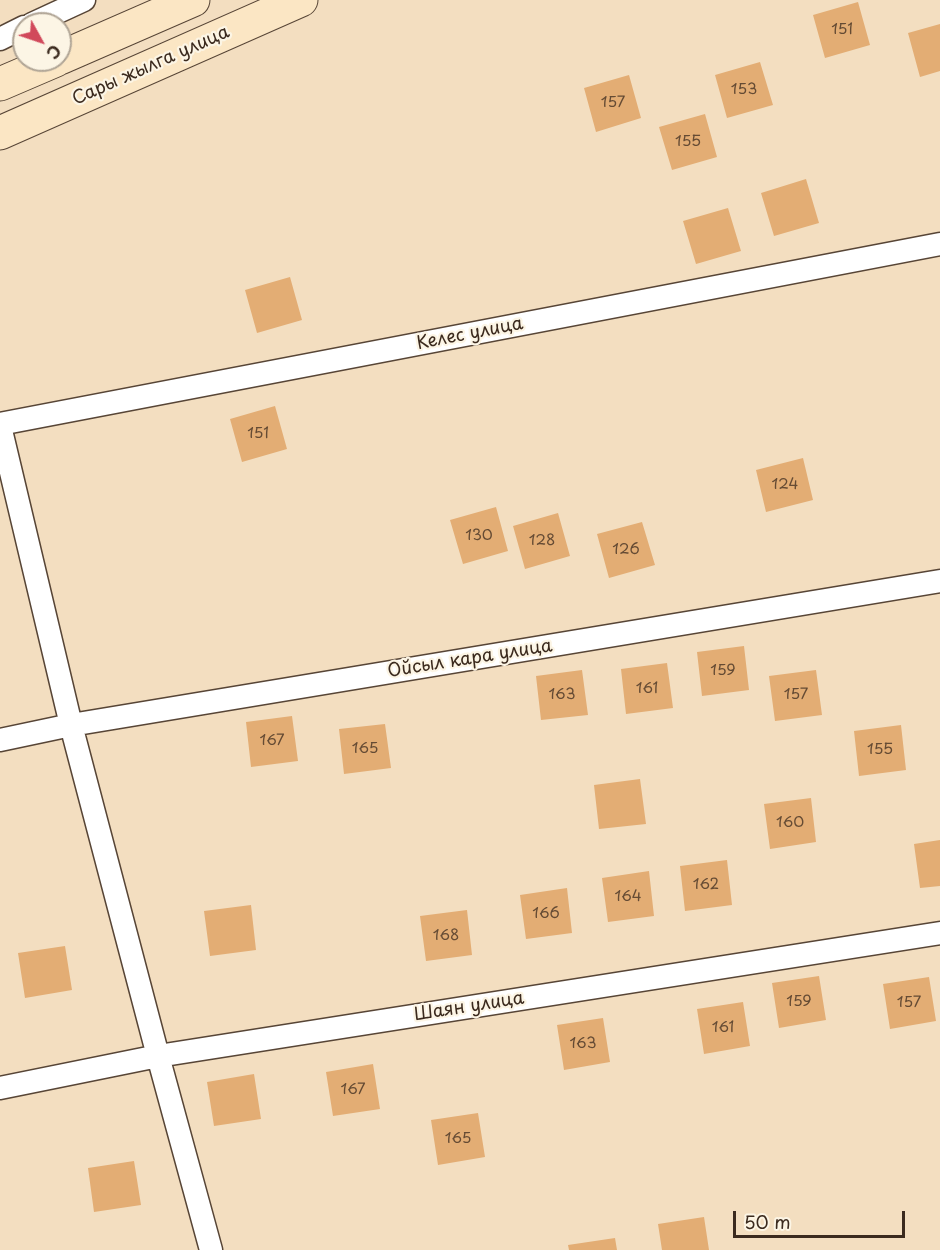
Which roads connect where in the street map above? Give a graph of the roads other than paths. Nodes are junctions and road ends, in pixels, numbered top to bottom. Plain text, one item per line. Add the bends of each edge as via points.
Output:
1 (84, 0) edge
2 (193, 0) edge
3 (301, 0) edge
4 (58, 12) edge
5 (72, 53) edge
6 (28, 72) edge
7 (0, 84) edge
8 (0, 133) edge
9 (940, 244) edge
10 (0, 425) edge
11 (940, 581) edge
12 (70, 724) junction
13 (0, 740) edge
14 (940, 933) edge
15 (158, 1056) junction
16 (0, 1088) edge
17 (212, 1250) edge

1 - 4 street
2 - 5 main road
3 - 8 main road, Сары жылга улица
6 - 7 main road
9 - 10 street, Келес улица
10 - 12 street
11 - 12 street, Ойсыл кара улица
12 - 13 street, Ойсыл кара улица
12 - 15 street
14 - 15 street, Шаян улица
15 - 16 street, Шаян улица
15 - 17 street

